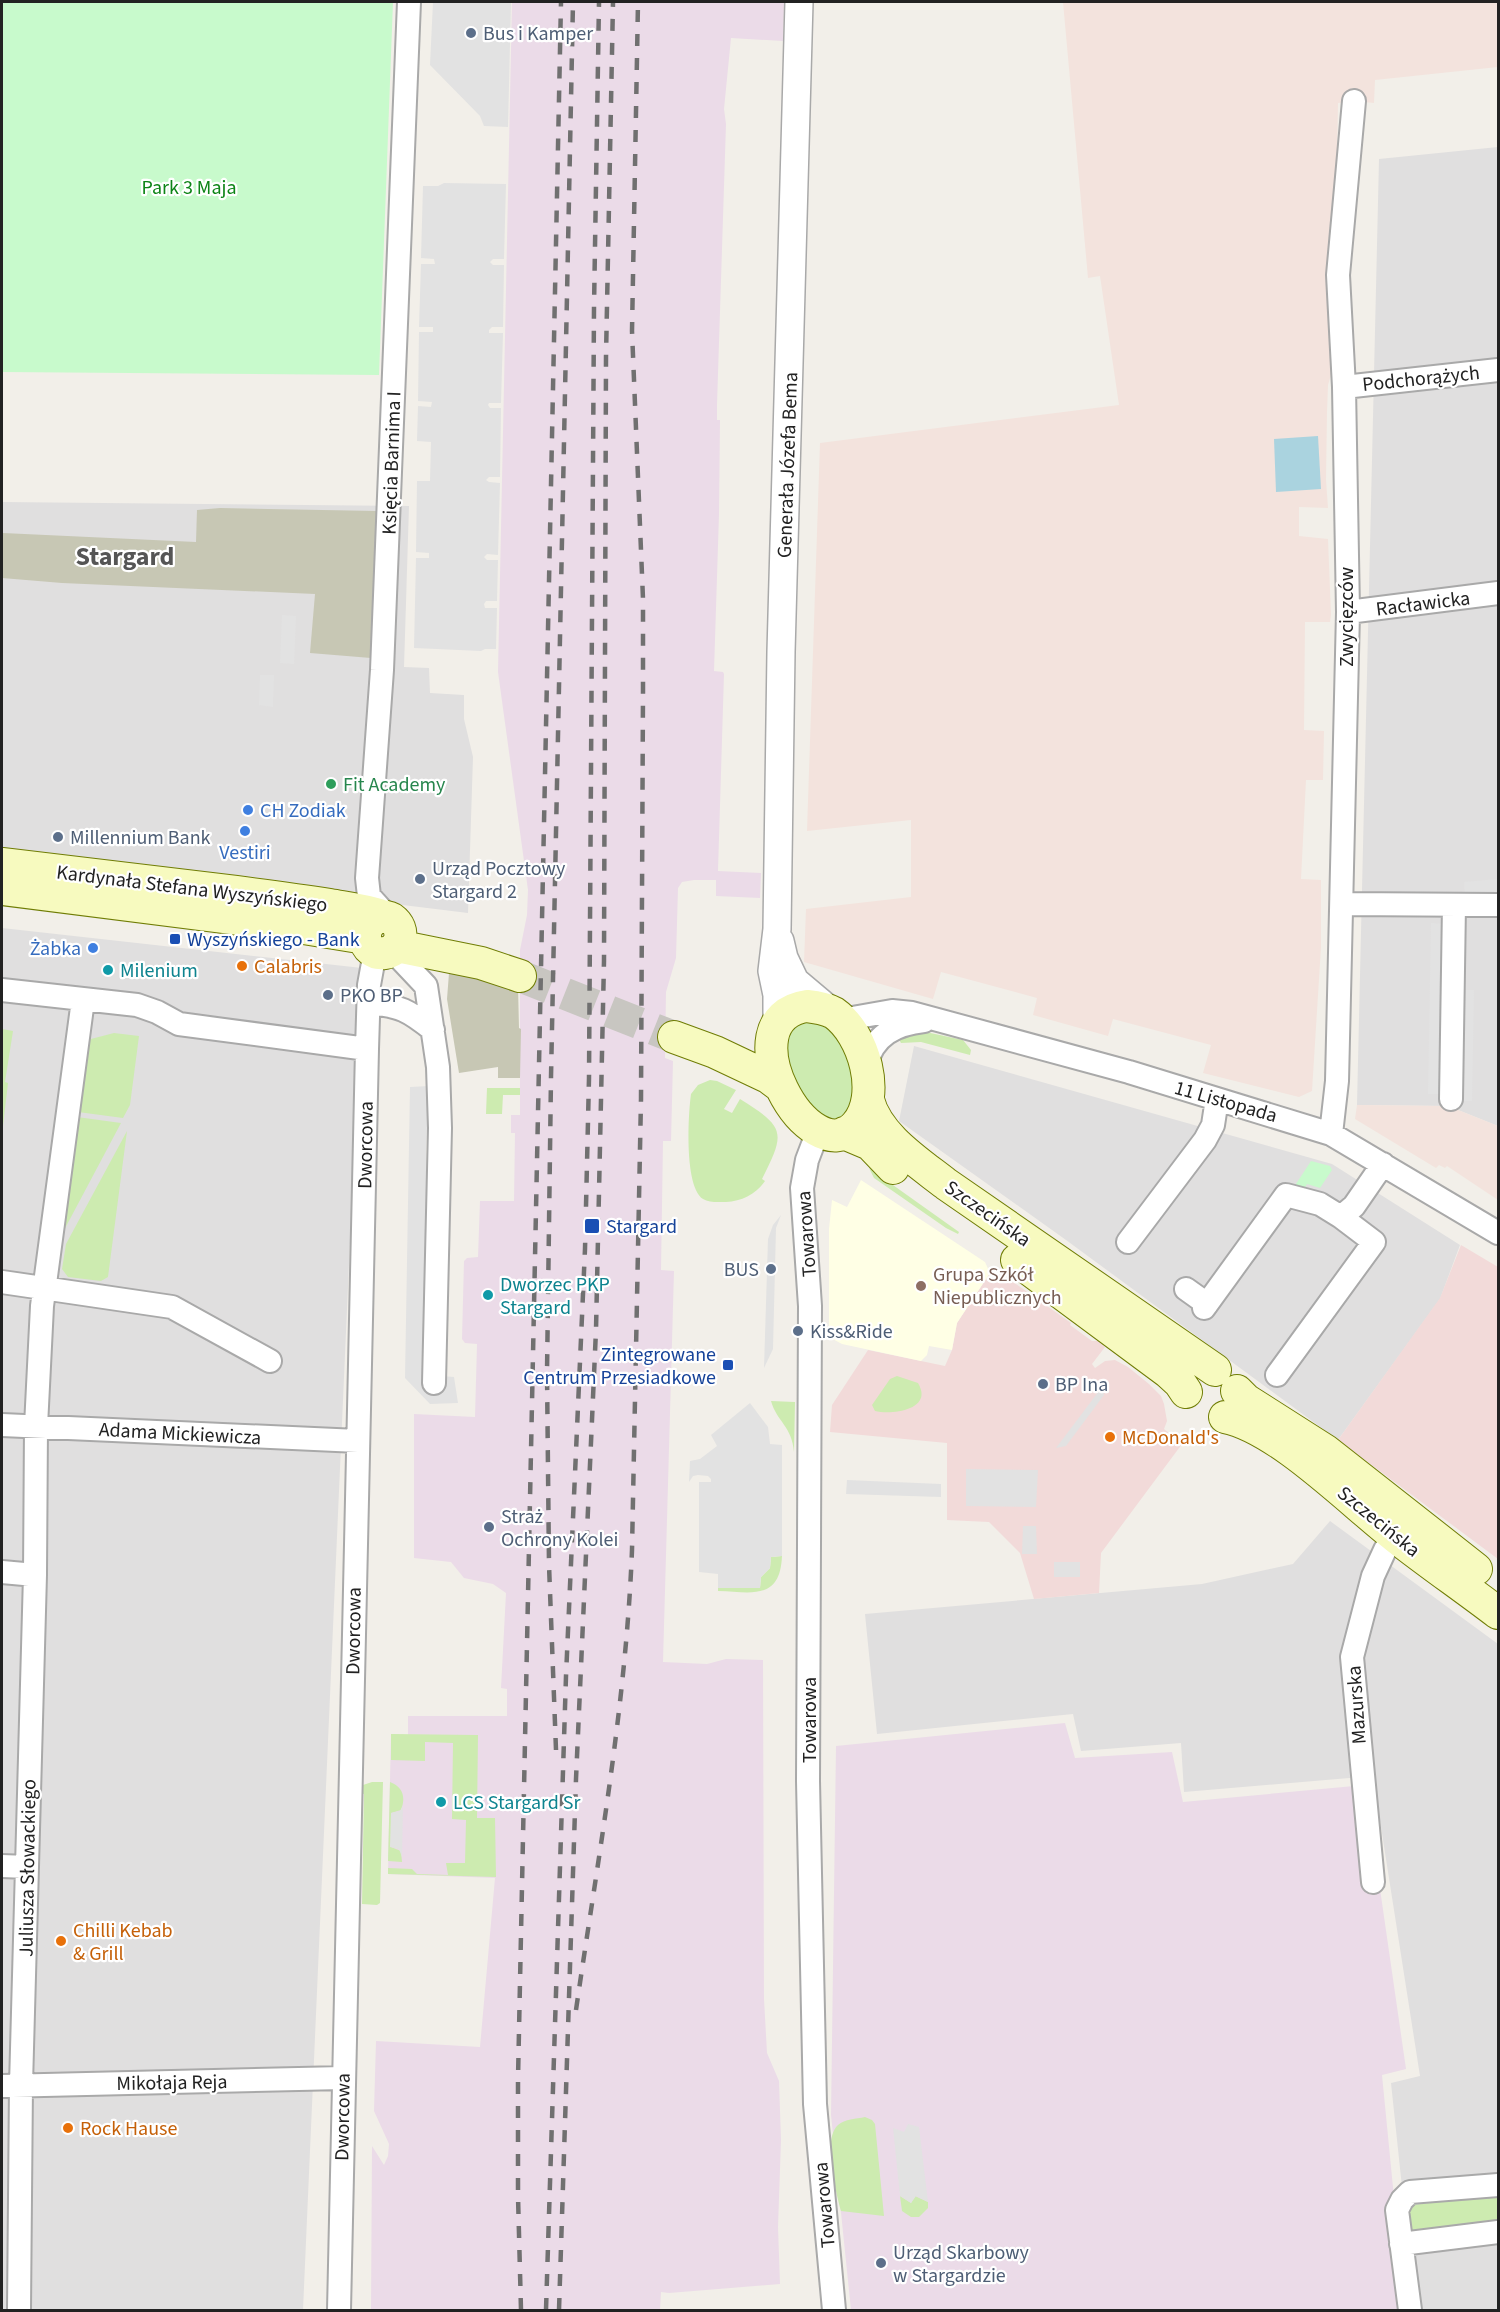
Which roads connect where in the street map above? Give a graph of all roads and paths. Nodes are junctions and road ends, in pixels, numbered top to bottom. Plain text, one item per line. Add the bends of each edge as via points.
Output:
1 (409, 2) edge
2 (799, 2) edge
3 (1354, 101) dead end
4 (1498, 370) edge
5 (1344, 387) junction
6 (1498, 593) edge
7 (1347, 612) junction
8 (2, 864) edge
9 (2, 889) edge
10 (1341, 904) junction
11 (1454, 905) junction
12 (1498, 905) edge
13 (777, 928) junction
14 (385, 934) junction
15 (481, 963) junction
16 (520, 976) tunnel mouth
17 (426, 986) junction
18 (2, 990) edge
19 (83, 1000) junction
20 (370, 1003) junction
21 (837, 1016) junction
22 (932, 1020) junction
23 (775, 1028) junction
24 (433, 1030) junction
25 (674, 1037) tunnel mouth
26 (367, 1049) junction
27 (715, 1052) junction
28 (866, 1065) junction
29 (780, 1086) junction
30 (1217, 1099) junction
31 (1450, 1099) dead end
32 (868, 1100) junction
33 (831, 1132) junction
34 (1331, 1134) junction
35 (1383, 1164) junction
36 (1341, 1217) junction
37 (1498, 1233) edge
38 (1128, 1242) dead end
39 (2, 1282) edge
40 (43, 1289) junction
41 (1186, 1289) dead end
42 (270, 1361) dead end
43 (1277, 1375) dead end
44 (434, 1383) dead end
45 (1186, 1392) junction
46 (1226, 1392) junction
47 (2, 1425) edge
48 (36, 1426) junction
49 (358, 1441) junction
50 (1394, 1536) junction
51 (2, 1572) edge
52 (35, 1575) junction
53 (1498, 1586) edge
54 (1498, 1613) edge
55 (2, 1866) edge
56 (27, 1867) junction
57 (1373, 1882) dead end
58 (343, 2078) junction
59 (11, 2086) edge
60 (11, 2174) edge
61 (1498, 2186) edge
62 (1498, 2232) edge
63 (1401, 2244) junction
64 (19, 2310) edge
65 (339, 2310) edge
66 (834, 2310) edge
67 (1410, 2310) edge

1 - 14 street, Księcia Barnima I via 382,670 367,878 369,896
2 - 13 street, Generała Józefa Bema
3 - 5 street, Zwycięzców via 1338,275
4 - 5 street, Podchorążych
5 - 7 street, Zwycięzców
6 - 7 street, Racławicka
7 - 10 street, Zwycięzców
8 - 14 main road, Kardynała Stefana Wyszyńskiego via 372,912
9 - 14 main road, Kardynała Stefana Wyszyńskiego
10 - 11 street
10 - 34 street, Zwycięzców via 1336,1095
11 - 12 street
11 - 31 street
13 - 21 street, Generała Józefa Bema via 784,958 795,981
13 - 23 street, Generała Józefa Bema via 772,970 777,995
14 - 15 main road, Kardynała Stefana Wyszyńskiego via 418,931
14 - 17 street, Księcia Barnima I
14 - 20 street, Dworcowa via 369,985
15 - 16 main road, Kardynała Stefana Wyszyńskiego
15 - 17 street via 447,970
17 - 24 street
18 - 19 street
19 - 26 street via 137,1005 179,1024
19 - 40 street, Juliusza Słowackiego
20 - 24 street via 395,1005
20 - 26 street, Dworcowa
21 - 22 street, 11 Listopada via 892,1011
21 - 23 main road via 815,1007 801,1007 786,1012
21 - 28 main road via 856,1040
22 - 28 street, 11 Listopada via 892,1028 878,1039
22 - 30 street, 11 Listopada
23 - 27 main road via 765,1042 754,1047
23 - 29 main road via 774,1066
24 - 44 street via 440,1128
25 - 27 main road
26 - 49 street, Dworcowa
27 - 29 main road
28 - 32 main road
29 - 33 main road via 800,1117
30 - 34 street, 11 Listopada
30 - 38 street via 1205,1140
32 - 33 main road via 854,1127
32 - 46 main road, Szczecińska via 880,1126 915,1160
33 - 45 main road, Szczecińska via 870,1144 894,1169 1172,1375
33 - 66 street, Towarowa via 804,1171 802,1195 810,1298 808,1781 815,2104
34 - 35 street, 11 Listopada
35 - 36 street via 1354,1206
35 - 37 street, 11 Listopada
36 - 41 street via 1320,1204 1286,1195 1206,1306
36 - 43 street via 1374,1242
39 - 40 street
40 - 42 street via 172,1307
40 - 48 street, Juliusza Słowackiego
45 - 46 main road via 1200,1372
45 - 46 main road, Szczecińska via 1187,1404 1194,1414 1214,1421
46 - 50 main road, Szczecińska via 1239,1420 1316,1471
46 - 53 main road, Szczecińska via 1246,1400 1326,1451
47 - 48 street, Adama Mickiewicza
48 - 49 street, Adama Mickiewicza
48 - 52 street, Juliusza Słowackiego
49 - 58 street, Dworcowa
50 - 54 main road, Szczecińska
50 - 57 street, Mazurska via 1373,1576 1352,1657
51 - 52 street
52 - 56 street, Juliusza Słowackiego
55 - 56 street
56 - 59 street, Juliusza Słowackiego
58 - 59 street, Mikołaja Reja
58 - 65 street, Dworcowa
59 - 60 street, Juliusza Słowackiego
60 - 64 street, Juliusza Słowackiego
61 - 63 street via 1410,2192 1397,2210
62 - 63 street
63 - 67 street

